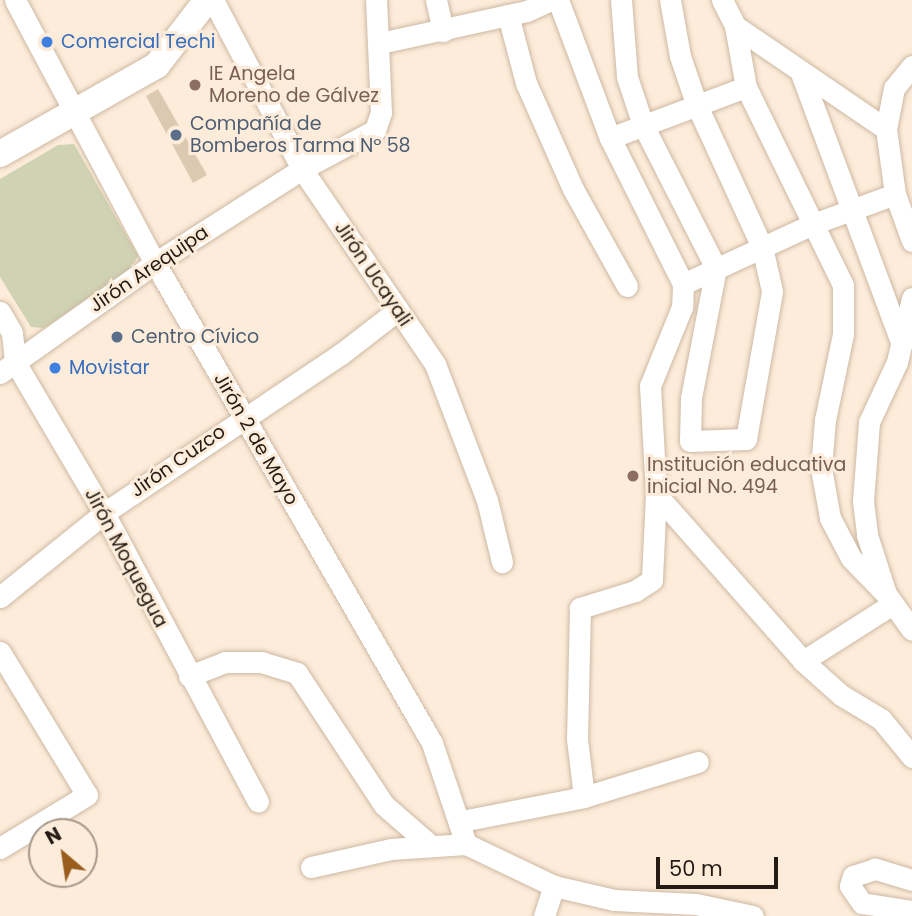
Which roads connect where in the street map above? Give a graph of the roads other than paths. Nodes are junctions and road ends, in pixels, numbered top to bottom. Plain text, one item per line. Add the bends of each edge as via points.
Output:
1 (15, 0) edge
2 (207, 0) edge
3 (213, 0) edge
4 (376, 0) edge
5 (436, 0) edge
6 (551, 0) edge
7 (558, 0) edge
8 (621, 0) edge
9 (671, 0) edge
10 (722, 0) edge
11 (508, 16) junction
12 (735, 26) junction
13 (443, 31) junction
14 (380, 43) junction
15 (912, 66) edge
16 (801, 73) junction
17 (746, 87) junction
18 (697, 107) junction
19 (74, 112) junction
20 (643, 125) junction
21 (886, 129) junction
22 (610, 138) junction
23 (0, 154) edge
24 (302, 169) junction
25 (895, 194) junction
26 (851, 210) junction
27 (813, 224) junction
28 (912, 241) edge
29 (762, 247) junction
30 (155, 262) junction
31 (716, 268) junction
32 (683, 284) junction
33 (627, 286) dead end
34 (912, 298) edge
35 (398, 310) junction
36 (0, 312) edge
37 (902, 344) junction
38 (8, 368) edge
39 (242, 416) junction
40 (656, 494) junction
41 (104, 513) junction
42 (502, 562) dead end
43 (0, 597) edge
44 (888, 599) junction
45 (912, 630) edge
46 (0, 652) edge
47 (803, 661) junction
48 (190, 676) junction
49 (912, 757) edge
50 (698, 762) dead end
51 (584, 797) junction
52 (258, 803) dead end
53 (462, 821) junction
54 (466, 844) junction
55 (430, 845) junction
56 (0, 848) edge
57 (310, 867) dead end
58 (912, 880) edge
59 (554, 886) junction
60 (912, 911) edge
61 (544, 916) edge
62 (753, 916) edge

1 - 19 street, Jirón 2 de Mayo
2 - 19 main road via 157,65
3 - 24 street, Jirón Ucayali
4 - 14 street
5 - 13 street
6 - 11 street
7 - 22 street
8 - 20 street via 627,77
9 - 18 street via 680,56
10 - 12 street
11 - 13 street
11 - 33 street via 526,83 568,177
12 - 16 street
12 - 17 street
13 - 14 street
14 - 24 street, Jirón Arequipa via 380,123 366,138
15 - 21 street via 894,88
16 - 21 street
16 - 26 street
17 - 18 street
17 - 27 street
18 - 20 street
18 - 29 street
19 - 23 main road
19 - 30 street, Jirón 2 de Mayo
20 - 22 street
20 - 31 street
21 - 25 street
22 - 32 street
24 - 30 street, Jirón Arequipa
24 - 35 street, Jirón Ucayali
25 - 26 street
25 - 28 street
26 - 27 street
26 - 37 street
27 - 29 street
27 - 44 street via 843,285 843,334 825,420 821,468 830,518 851,558
29 - 31 street
29 - 31 street via 772,290 746,439 690,441 691,398
30 - 38 street, Jirón Arequipa
30 - 39 street, Jirón 2 de Mayo
31 - 32 street
32 - 40 street via 682,307 650,386
34 - 37 street
35 - 39 street, Jirón Cuzco via 341,354
35 - 42 street, Jirón Ucayali via 435,365 451,403 487,500
36 - 38 street, Jirón Moquegua via 12,332
37 - 44 street via 869,422 864,453 867,535
38 - 41 street, Jirón Moquegua
39 - 41 street, Jirón Cuzco
39 - 53 street, Jirón 2 de Mayo via 432,743
40 - 47 street
40 - 51 street via 652,580 635,591 580,608 576,740
41 - 43 street, Jirón Cuzco
41 - 48 street, Jirón Moquegua
44 - 45 street
44 - 47 street
46 - 56 street via 87,795
47 - 49 street via 841,695 881,719
48 - 52 street, Jirón Moquegua
48 - 55 street via 225,662 283,665 297,673 384,805
50 - 51 street
51 - 53 street
53 - 54 street, Jirón 2 de Mayo via 460,834
54 - 55 street
54 - 59 street
55 - 57 street
58 - 60 street via 875,869 853,876 850,887 862,903
59 - 61 street
59 - 62 street via 614,900 696,904

